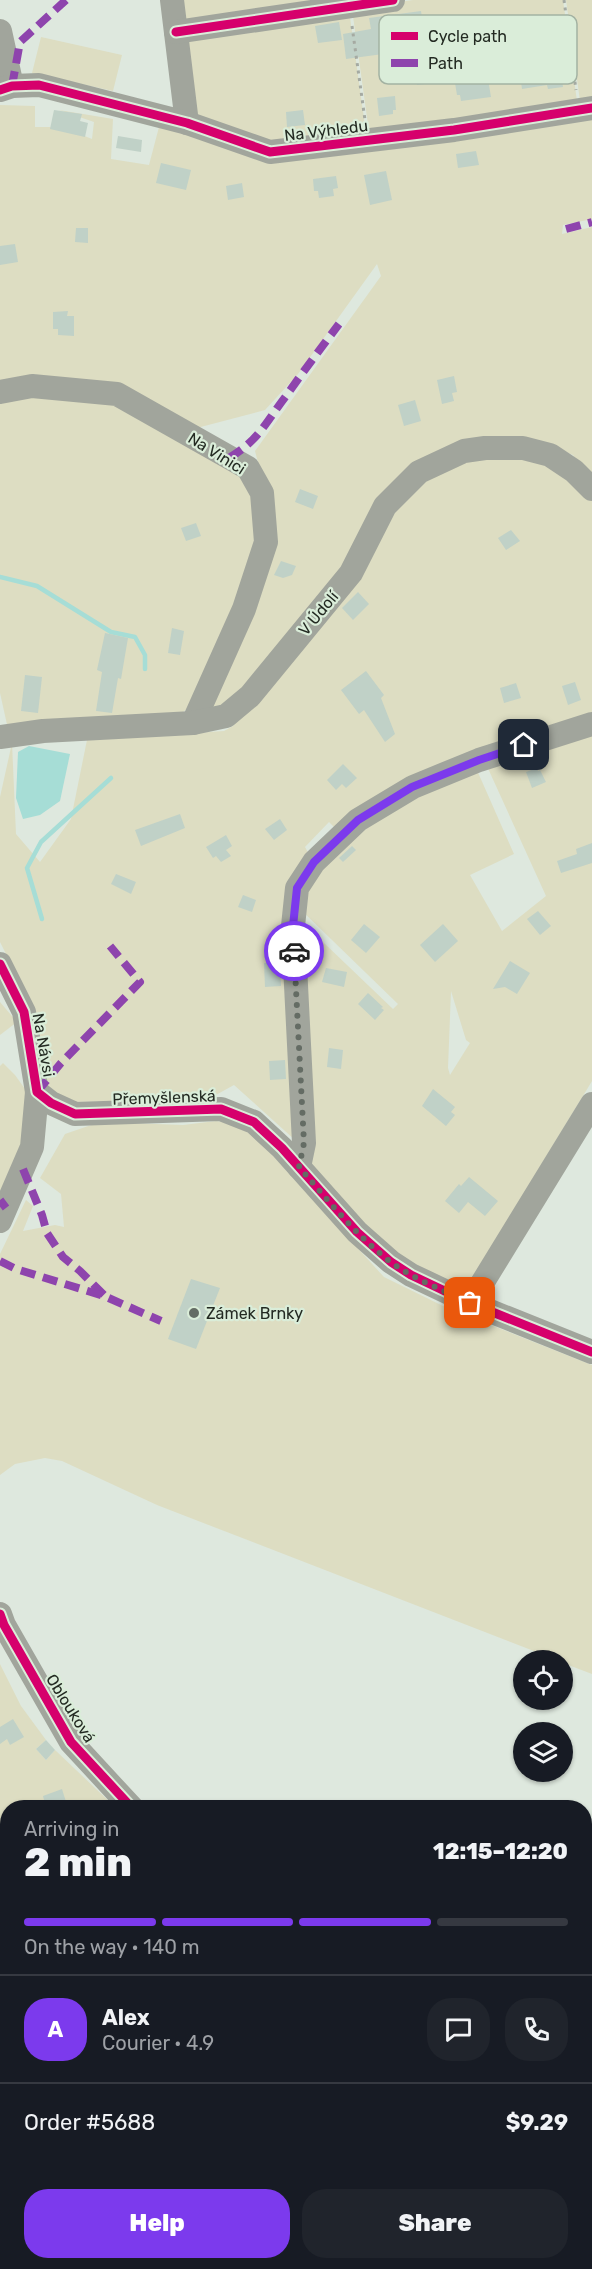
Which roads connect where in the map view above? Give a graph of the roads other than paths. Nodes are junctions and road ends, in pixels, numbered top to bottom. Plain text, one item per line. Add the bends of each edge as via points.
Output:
1 (172, 0) edge
2 (393, 0) edge
3 (0, 32) edge
4 (176, 32) junction
5 (6, 88) edge
6 (586, 109) edge
7 (187, 123) junction
8 (0, 392) edge
9 (592, 489) edge
10 (192, 723) junction
11 (592, 724) edge
12 (0, 737) edge
13 (0, 964) edge
14 (37, 1092) junction
15 (592, 1104) edge
16 (75, 1114) junction
17 (32, 1147) junction
18 (299, 1167) junction
19 (0, 1221) edge
20 (470, 1303) junction
21 (592, 1352) edge
22 (0, 1614) edge
23 (125, 1800) edge

1 - 4 street
2 - 4 street
3 - 5 street
4 - 7 street
5 - 7 street, Na Výhledu via 39,86
6 - 7 street, Na Výhledu via 454,130 270,152
8 - 10 street, Na Vinici via 32,386 117,394 248,468 262,494 266,542 244,609
9 - 10 street, V Údolí via 550,455 523,448 464,451 419,472 385,507 351,573 250,696 226,716
10 - 12 street, V Údolí
11 - 18 street via 479,760 412,787 358,820 314,862 297,888 293,926 304,1143
13 - 14 street, Na Návsi via 24,1012
14 - 16 street, Na Návsi via 51,1104
14 - 17 street, Na Návsi
15 - 20 street
16 - 17 street via 51,1126
16 - 18 street, Přemyšlenská via 221,1108 254,1122
17 - 19 street
18 - 20 street, Přemyšlenská via 357,1232 391,1262
20 - 21 street, Přemyšlenská
22 - 23 street, Oblouková via 71,1742

